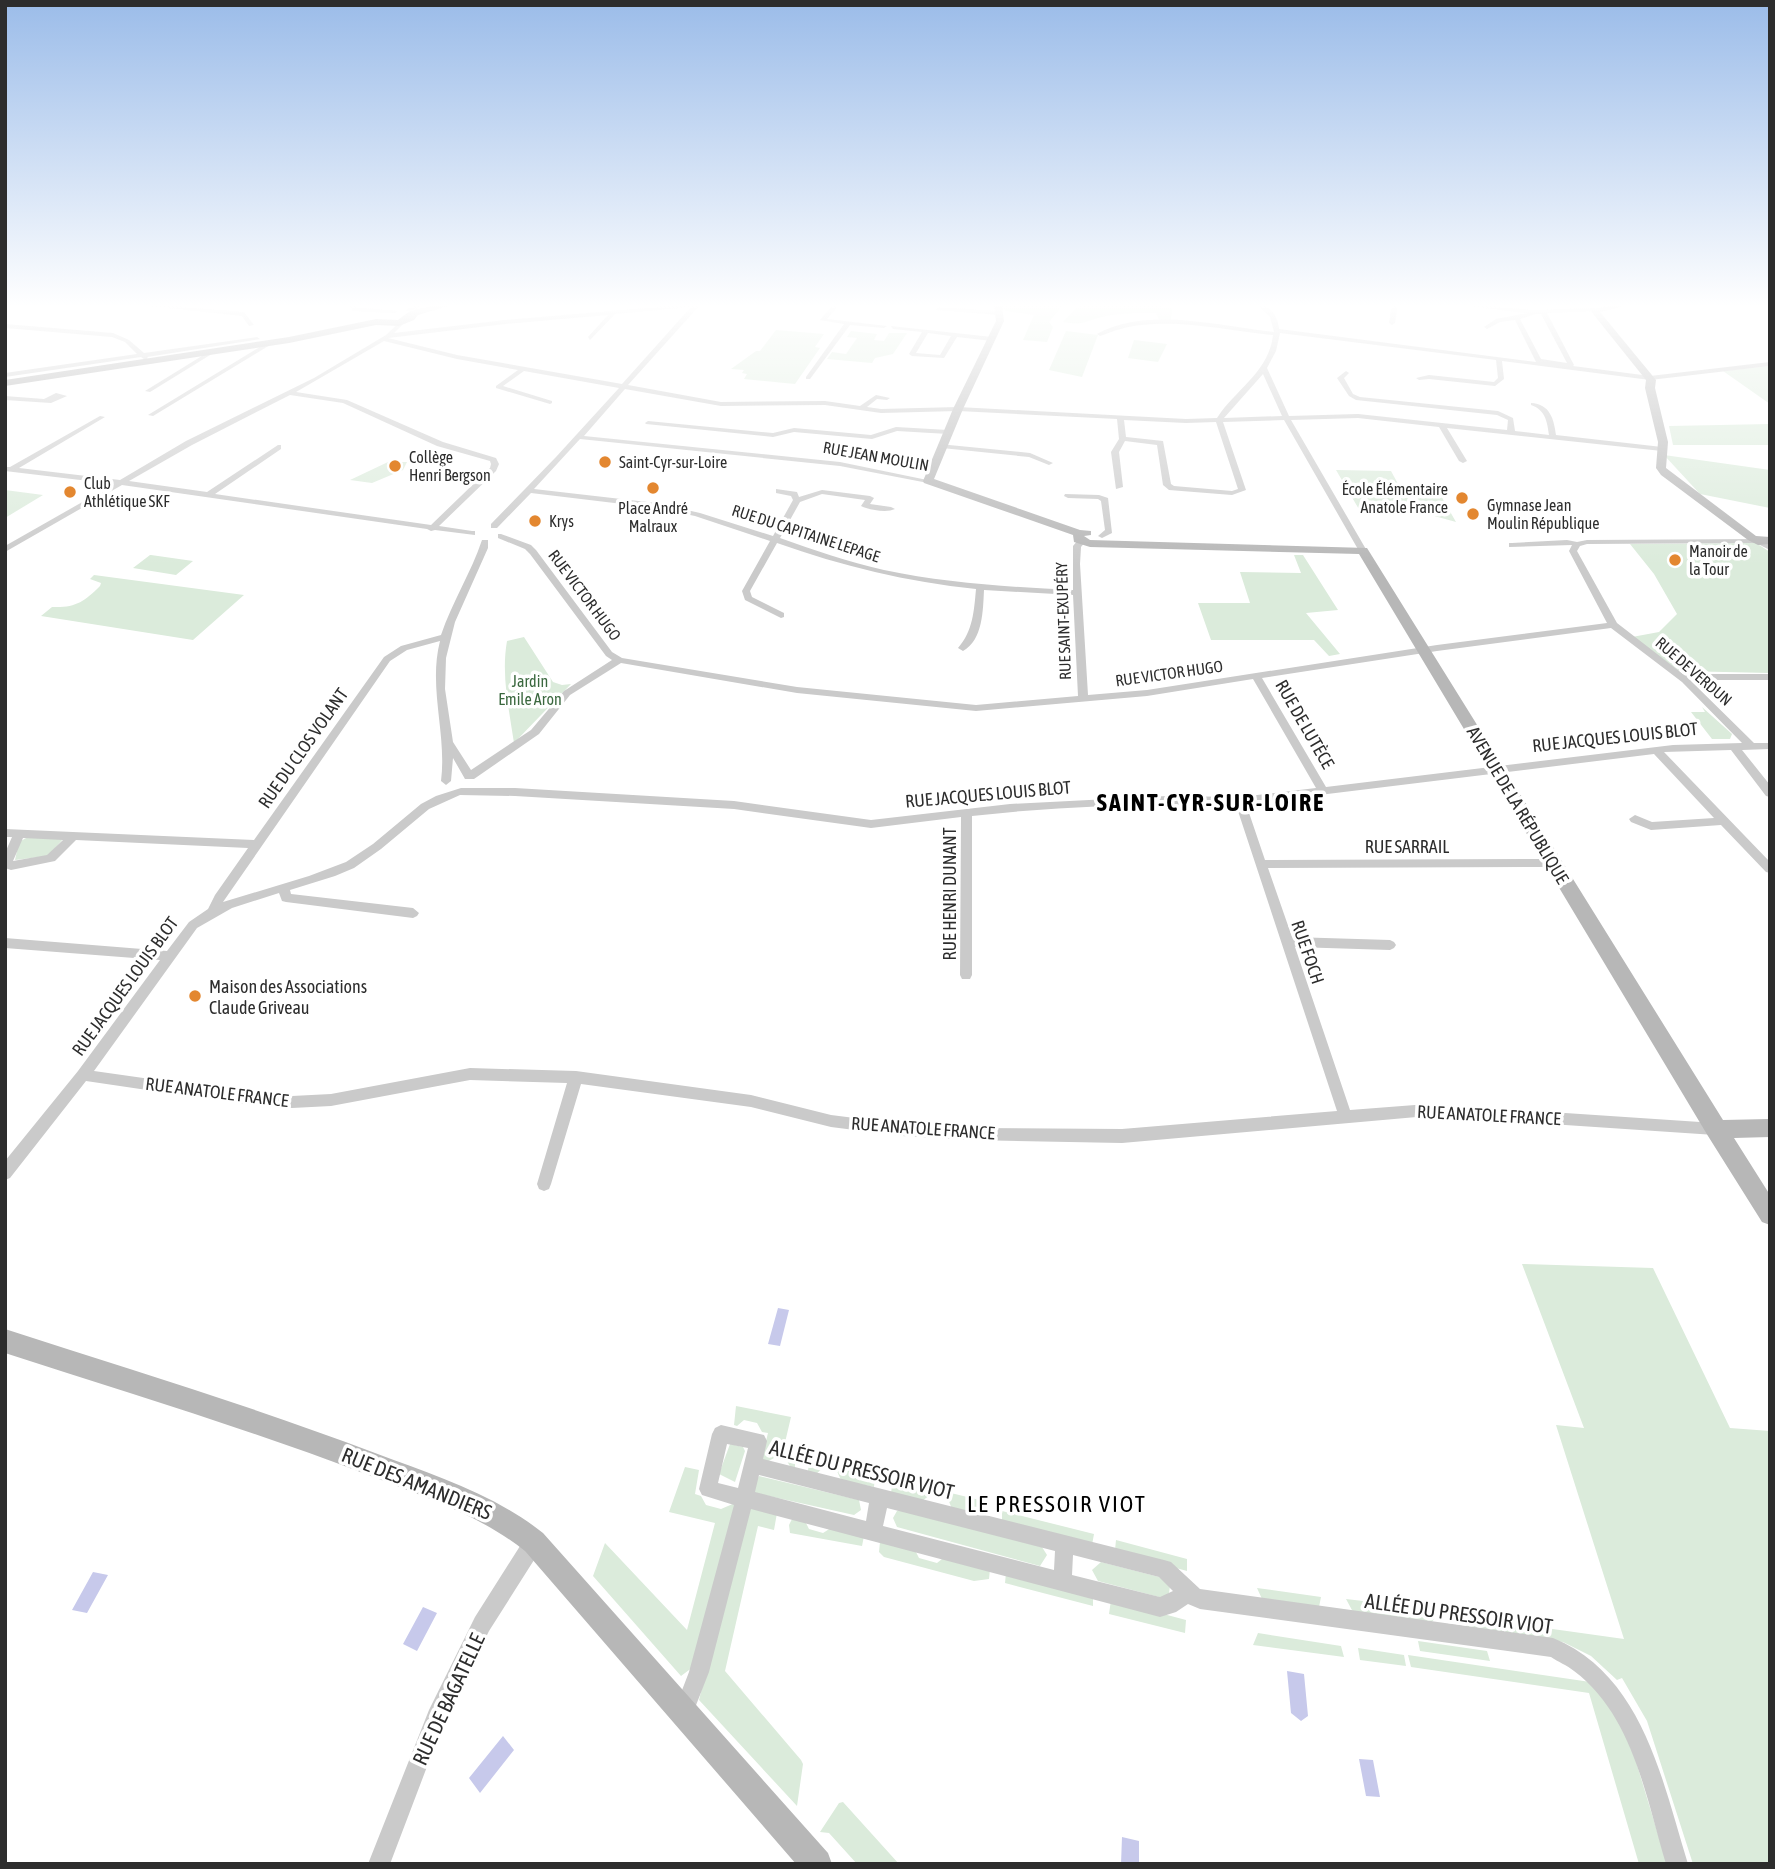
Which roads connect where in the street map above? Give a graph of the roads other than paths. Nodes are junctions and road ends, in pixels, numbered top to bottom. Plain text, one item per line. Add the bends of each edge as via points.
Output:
1 (184, 392) edge
2 (516, 392) edge
3 (618, 392) edge
4 (657, 392) edge
5 (966, 392) edge
6 (1241, 392) edge
7 (1273, 392) edge
8 (1349, 392) edge
9 (1652, 392) edge
10 (292, 393) joint
11 (5, 398) edge
12 (887, 398) dead end
13 (49, 401) dead end
14 (550, 402) dead end
15 (1533, 404) dead end
16 (862, 408) junction
17 (958, 409) junction
18 (150, 415) dead end
19 (102, 417) dead end
20 (1120, 418) junction
21 (1286, 418) junction
22 (1219, 421) junction
23 (648, 423) dead end
24 (1441, 424) junction
25 (1511, 431) junction
26 (948, 432) junction
27 (765, 434) junction
28 (1553, 436) junction
29 (577, 437) junction
30 (1123, 439) junction
31 (942, 446) junction
32 (278, 447) dead end
33 (1662, 449) junction
34 (751, 452) dead end
35 (1463, 461) dead end
36 (1049, 463) dead end
37 (9, 469) edge
38 (928, 481) junction
39 (124, 483) junction
40 (1119, 487) dead end
41 (527, 490) junction
42 (779, 491) dead end
43 (208, 495) junction
44 (1068, 496) dead end
45 (797, 500) junction
46 (891, 509) dead end
47 (494, 526) junction
48 (431, 529) junction
49 (472, 533) junction
50 (502, 536) junction
51 (775, 538) junction
52 (1080, 538) junction
53 (1103, 539) junction
54 (1764, 540) edge
55 (485, 542) junction
56 (1577, 544) junction
57 (1512, 545) dead end
58 (1770, 548) edge
59 (5, 550) edge
60 (1363, 551) junction
61 (981, 588) junction
62 (1077, 593) junction
63 (781, 615) dead end
64 (1613, 625) junction
65 (446, 636) junction
66 (963, 648) dead end
67 (1425, 651) junction
68 (619, 660) junction
69 (1256, 676) junction
70 (1681, 677) junction
71 (1770, 677) edge
72 (1084, 700) junction
73 (448, 739) junction
74 (1733, 746) junction
75 (1751, 746) junction
76 (1770, 746) edge
77 (1656, 750) junction
78 (1498, 770) junction
79 (470, 776) junction
80 (445, 783) junction
81 (1323, 790) junction
82 (458, 792) junction
83 (514, 792) junction
84 (1770, 793) edge
85 (1240, 801) junction
86 (419, 808) junction
87 (967, 813) junction
88 (1635, 819) dead end
89 (1722, 821) junction
90 (5, 833) edge
91 (19, 833) junction
92 (72, 836) junction
93 (257, 844) junction
94 (1553, 863) junction
95 (1261, 864) junction
96 (1770, 869) edge
97 (284, 888) junction
98 (213, 912) junction
99 (413, 912) dead end
100 (1286, 942) junction
101 (5, 943) edge
102 (1390, 945) dead end
103 (171, 956) junction
104 (966, 975) dead end
105 (83, 1075) junction
106 (576, 1077) junction
107 (1345, 1115) junction
108 (1770, 1128) edge
109 (1715, 1129) junction
110 (5, 1173) edge
111 (544, 1184) dead end
112 (1770, 1215) edge
113 (5, 1341) edge
114 (753, 1465) junction
115 (880, 1496) junction
116 (744, 1498) junction
117 (873, 1532) junction
118 (534, 1542) junction
119 (1065, 1544) junction
120 (1062, 1581) junction
121 (1186, 1594) junction
122 (684, 1711) junction
123 (380, 1864) edge
124 (817, 1864) edge
125 (1677, 1864) edge

1 - 18 street
2 - 14 street
3 - 29 street
4 - 16 street via 713,403 825,403
5 - 17 street
6 - 22 street
7 - 21 street, AVENUE DE LA RÉPUBLIQUE
8 - 25 street via 1358,399 1497,413 1511,419
9 - 33 street
10 - 39 street via 197,439
10 - 48 street via 345,401 440,444 493,460 493,469
11 - 13 street
12 - 16 street via 876,397
15 - 28 street via 1547,411
16 - 17 street
17 - 20 street via 1054,410
17 - 26 street
19 - 37 street
20 - 22 street
20 - 30 street
21 - 22 street
21 - 24 street via 1358,416
21 - 60 street, AVENUE DE LA RÉPUBLIQUE
22 - 30 street via 1242,488 1236,493 1172,488 1167,485 1160,443
23 - 27 street
24 - 25 street
24 - 35 street
25 - 28 street
26 - 27 street via 897,429 872,437 794,430
26 - 31 street
27 - 34 street
28 - 33 street
29 - 38 street, RUE JEAN MOULIN via 840,464
29 - 41 street
30 - 40 street via 1115,452
31 - 36 street via 1030,455
31 - 38 street
32 - 43 street
33 - 54 street via 1661,468 1671,480
37 - 39 street
38 - 52 street, RUE JEAN MOULIN
39 - 43 street
39 - 59 street
41 - 47 street
41 - 51 street, RUE DU CAPITAINE LEPAGE via 671,508
42 - 45 street via 794,494
43 - 48 street
44 - 53 street via 1105,500 1109,531
45 - 46 street via 822,492 870,498 865,506
45 - 51 street
47 - 49 street
47 - 50 street via 503,531
48 - 49 street
49 - 55 street via 471,539
50 - 55 street
50 - 68 street, RUE VICTOR HUGO via 533,552 608,654
51 - 61 street, RUE DU CAPITAINE LEPAGE via 880,572
51 - 63 street via 745,595
52 - 53 street, RUE JEAN MOULIN via 1096,545
52 - 62 street, RUE SAINT-EXUPÉRY
53 - 60 street via 1128,545
54 - 56 street
54 - 58 street
55 - 65 street
56 - 57 street
56 - 64 street via 1573,554
60 - 67 street, AVENUE DE LA RÉPUBLIQUE
61 - 62 street, RUE DU CAPITAINE LEPAGE
61 - 66 street via 970,644
62 - 72 street, RUE SAINT-EXUPÉRY
64 - 67 street, RUE VICTOR HUGO
64 - 70 street, RUE DE VERDUN
65 - 73 street via 439,681
65 - 93 street, RUE DU CLOS VOLANT via 404,648 387,659
67 - 69 street, RUE VICTOR HUGO
67 - 78 street, AVENUE DE LA RÉPUBLIQUE
68 - 72 street, RUE VICTOR HUGO via 797,690 947,707
68 - 79 street via 567,692 535,732
69 - 72 street, RUE VICTOR HUGO
69 - 81 street, RUE DE LUTÈCE
70 - 71 street
70 - 75 street, RUE DE VERDUN
73 - 79 street
73 - 80 street
74 - 75 street, RUE JACQUES LOUIS BLOT
74 - 77 street, RUE JACQUES LOUIS BLOT
74 - 84 street
75 - 76 street, RUE JACQUES LOUIS BLOT
77 - 78 street, RUE JACQUES LOUIS BLOT
77 - 89 street
78 - 81 street, RUE JACQUES LOUIS BLOT
78 - 94 street, AVENUE DE LA RÉPUBLIQUE
79 - 80 street via 457,775
79 - 82 street via 471,785
79 - 83 street
80 - 82 street via 448,792
80 - 86 street
81 - 85 street, RUE JACQUES LOUIS BLOT
82 - 83 street, RUE JACQUES LOUIS BLOT
82 - 86 street, RUE JACQUES LOUIS BLOT
83 - 87 street, RUE JACQUES LOUIS BLOT via 734,805 871,824
85 - 87 street, RUE JACQUES LOUIS BLOT via 1154,801
85 - 95 street, RUE FOCH
86 - 97 street, RUE JACQUES LOUIS BLOT via 367,855 329,874
87 - 104 street, RUE HENRI DUNANT
88 - 89 street via 1651,826
89 - 96 street
90 - 91 street
91 - 92 street
91 - 92 street via 6,863 11,866 51,858
92 - 93 street
93 - 98 street, RUE DU CLOS VOLANT
94 - 95 street, RUE SARRAIL
94 - 109 street, AVENUE DE LA RÉPUBLIQUE
95 - 100 street, RUE FOCH
97 - 98 street, RUE JACQUES LOUIS BLOT
97 - 99 street via 286,898
98 - 103 street, RUE JACQUES LOUIS BLOT via 194,925
100 - 102 street
100 - 107 street, RUE FOCH
101 - 103 street
103 - 105 street, RUE JACQUES LOUIS BLOT
105 - 106 street, RUE ANATOLE FRANCE via 292,1101 331,1100 470,1074
105 - 110 street, RUE JACQUES LOUIS BLOT
106 - 107 street, RUE ANATOLE FRANCE via 751,1101 831,1121 971,1134 1122,1136
106 - 111 street
107 - 109 street, RUE ANATOLE FRANCE via 1428,1110
108 - 109 street, RUE ANATOLE FRANCE
109 - 112 street, AVENUE DE LA RÉPUBLIQUE
113 - 118 street, RUE DES AMANDIERS via 311,1440 494,1513
114 - 115 street, ALLÉE DU PRESSOIR VIOT
114 - 116 street, ALLÉE DU PRESSOIR VIOT
114 - 116 street via 758,1441 721,1434 708,1489
115 - 117 street
115 - 119 street, ALLÉE DU PRESSOIR VIOT
116 - 117 street
116 - 122 street, ALLÉE DU PRESSOIR VIOT via 699,1672
117 - 120 street
118 - 122 street, RUE DES AMANDIERS
118 - 123 street, RUE DE BAGATELLE via 482,1625 436,1717
119 - 120 street
119 - 121 street, ALLÉE DU PRESSOIR VIOT via 1164,1569
120 - 121 street via 1160,1606
121 - 125 street, ALLÉE DU PRESSOIR VIOT via 1553,1648 1571,1655 1615,1695 1635,1737
122 - 124 street, RUE DES AMANDIERS

